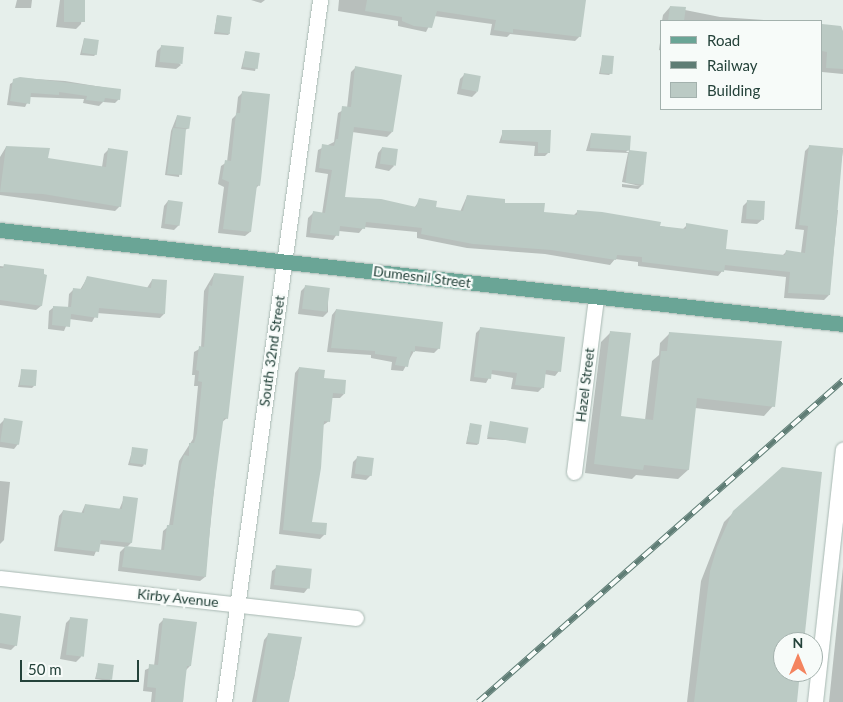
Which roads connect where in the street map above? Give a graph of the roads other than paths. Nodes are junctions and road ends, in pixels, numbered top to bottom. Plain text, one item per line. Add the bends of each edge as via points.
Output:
1 (320, 0) edge
2 (0, 230) edge
3 (284, 262) junction
4 (596, 297) junction
5 (843, 324) edge
6 (843, 450) edge
7 (574, 472) dead end
8 (0, 578) edge
9 (238, 604) junction
10 (356, 618) dead end
11 (224, 702) edge
12 (815, 702) edge

1 - 3 street, South 32nd Street
2 - 3 main road, Dumesnil Street
3 - 4 main road, Dumesnil Street
3 - 9 street, South 32nd Street
4 - 5 main road, Dumesnil Street
4 - 7 street, Hazel Street
6 - 12 street
8 - 9 street, Kirby Avenue
9 - 10 street, Kirby Avenue
9 - 11 street, South 32nd Street

